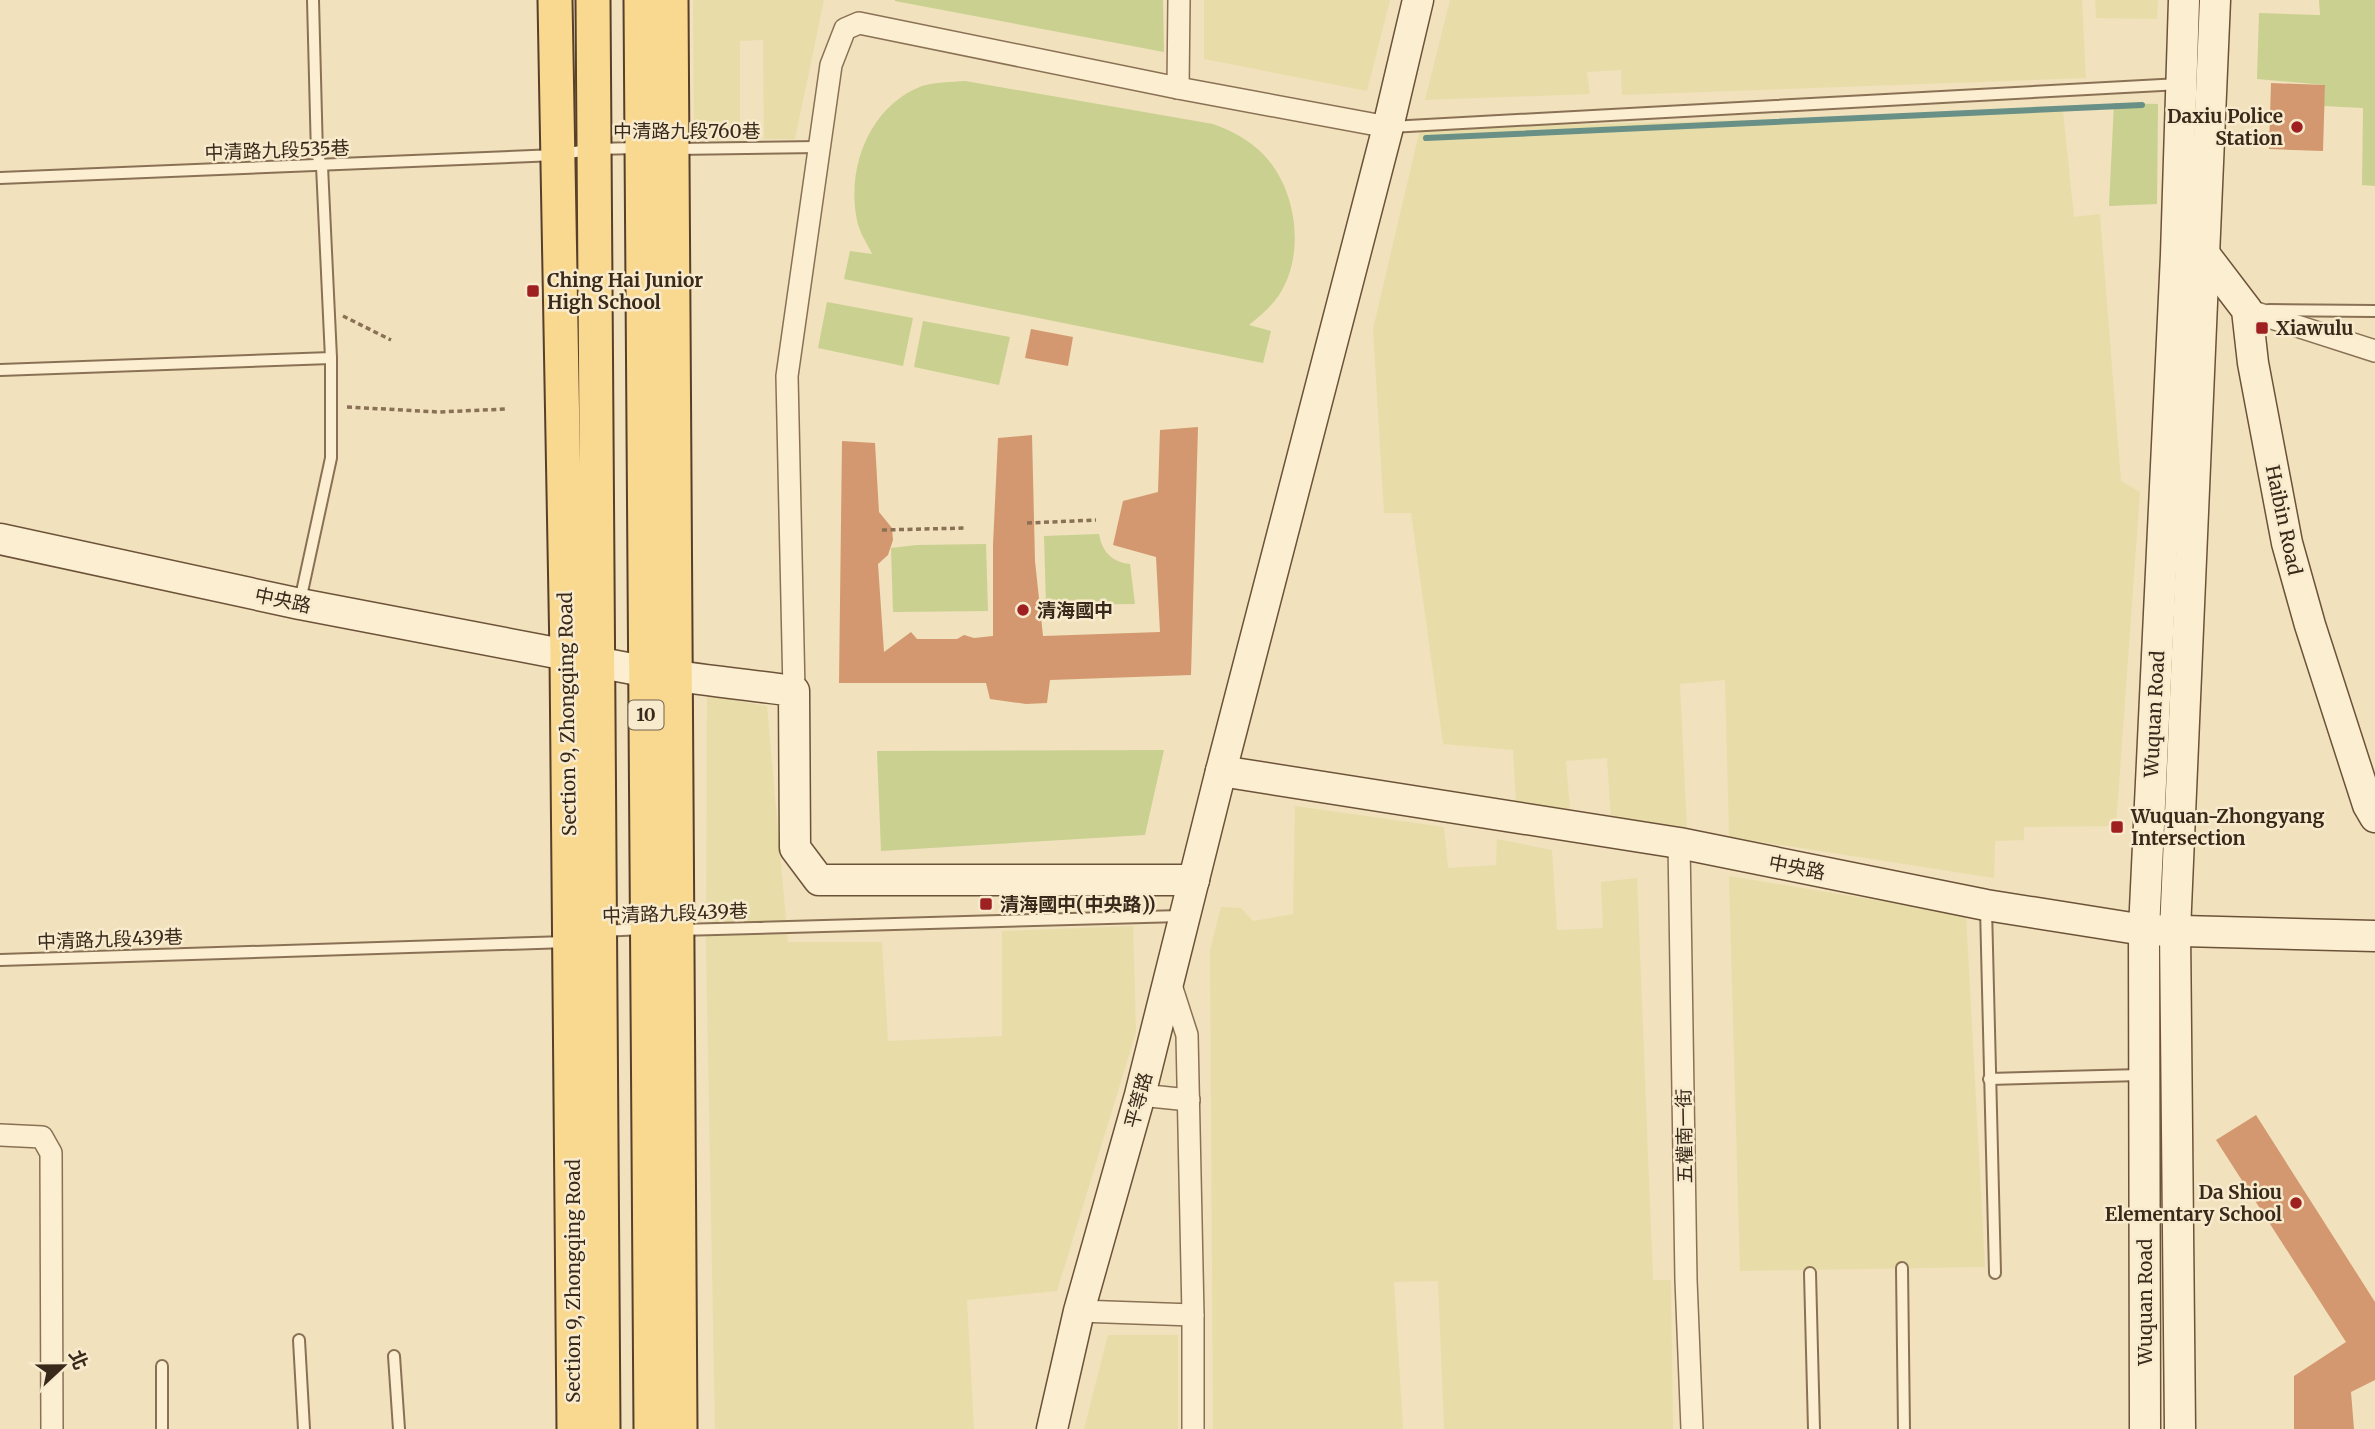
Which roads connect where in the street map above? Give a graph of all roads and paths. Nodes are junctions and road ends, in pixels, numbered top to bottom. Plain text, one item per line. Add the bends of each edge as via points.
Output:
1 (313, 0) edge
2 (555, 0) edge
3 (593, 0) edge
4 (641, 0) edge
5 (671, 0) edge
6 (1179, 0) edge
7 (1418, 0) edge
8 (2184, 0) edge
9 (2215, 0) edge
10 (2180, 84) junction
11 (1178, 88) junction
12 (1388, 127) junction
13 (819, 147) junction
14 (657, 148) junction
15 (594, 149) junction
16 (556, 155) junction
17 (322, 166) junction
18 (0, 178) edge
19 (2191, 255) junction
20 (329, 309) junction
21 (2247, 310) junction
22 (2375, 311) edge
23 (391, 340) dead end
24 (2375, 351) edge
25 (331, 358) junction
26 (0, 370) edge
27 (331, 405) junction
28 (507, 409) dead end
29 (1096, 520) dead end
30 (1027, 523) dead end
31 (967, 528) dead end
32 (882, 530) dead end
33 (0, 539) edge
34 (300, 604) junction
35 (583, 659) junction
36 (661, 673) junction
37 (794, 691) junction
38 (1221, 771) junction
39 (2375, 817) edge
40 (1679, 843) junction
41 (1194, 880) junction
42 (1986, 905) junction
43 (1185, 916) junction
44 (661, 930) junction
45 (2144, 930) junction
46 (2175, 931) junction
47 (584, 936) junction
48 (2375, 936) edge
49 (0, 960) edge
50 (1169, 979) junction
51 (2144, 1075) junction
52 (1989, 1079) junction
53 (1140, 1095) junction
54 (1189, 1100) junction
55 (0, 1135) edge
56 (1902, 1268) dead end
57 (1810, 1273) dead end
58 (1995, 1273) dead end
59 (1079, 1311) junction
60 (1193, 1315) junction
61 (299, 1340) dead end
62 (394, 1356) dead end
63 (162, 1366) dead end
64 (52, 1429) edge
65 (162, 1429) edge
66 (304, 1429) edge
67 (399, 1429) edge
68 (574, 1429) edge
69 (603, 1429) edge
70 (651, 1429) edge
71 (680, 1429) edge
72 (1052, 1429) edge
73 (1193, 1429) edge
74 (1692, 1429) edge
75 (1814, 1429) edge
76 (1904, 1429) edge
77 (2145, 1429) edge
78 (2180, 1429) edge

1 - 17 lane via 317,155
2 - 16 main road, Section 9, Zhongqing Road
3 - 15 main road, Section 9, Zhongqing Road
4 - 14 main road
5 - 14 main road
6 - 11 street
7 - 12 street, 平等路
8 - 10 street, Wuquan Road
9 - 19 street, Wuquan Road
10 - 12 lane
10 - 19 street, Wuquan Road
11 - 12 street
11 - 13 street via 859,23 845,29 831,65
12 - 38 street, 平等路
13 - 14 lane, 中清路九段760巷
13 - 37 street via 787,376
14 - 15 lane, 中清路九段760巷
14 - 36 main road
15 - 16 lane, 中清路九段760巷
15 - 35 main road, Section 9, Zhongqing Road
16 - 17 lane, 中清路九段535巷
16 - 35 main road, Section 9, Zhongqing Road
17 - 18 lane, 中清路九段535巷
17 - 20 lane
19 - 21 street
19 - 45 street, Wuquan Road
19 - 46 street, Wuquan Road
20 - 23 path
20 - 25 lane
21 - 22 lane
21 - 24 street
21 - 39 street, Haibin Road via 2287,543
25 - 26 lane
25 - 27 lane
27 - 28 path via 439,412
27 - 34 lane via 331,457
29 - 30 path
31 - 32 path
33 - 34 street, 中央路
34 - 35 street, 中央路
35 - 36 street, 中央路
35 - 47 main road, Section 9, Zhongqing Road
36 - 37 street, 中央路
36 - 44 main road
37 - 41 street via 795,848 818,880
38 - 40 street, 中央路
38 - 41 street, 平等路
40 - 42 street, 中央路
40 - 74 street, 五權南一街
41 - 43 street, 平等路
42 - 45 street, 中央路
42 - 52 lane
43 - 44 lane, 中清路九段439巷
43 - 50 street, 平等路
44 - 47 lane, 中清路九段439巷
44 - 70 main road
44 - 71 main road
45 - 46 street, 中央路
45 - 51 street, Wuquan Road
46 - 48 street, 中央路
46 - 78 street, Wuquan Road
47 - 49 lane, 中清路九段439巷
47 - 68 main road, Section 9, Zhongqing Road
47 - 69 main road, Section 9, Zhongqing Road
50 - 53 street, 平等路
50 - 54 street via 1187,1035
51 - 52 lane
51 - 77 street, Wuquan Road
52 - 58 lane
53 - 54 street
53 - 59 street, 平等路
54 - 60 street
55 - 64 street via 42,1137 51,1153
56 - 76 lane
57 - 75 lane
59 - 60 street
59 - 72 street, 平等路
60 - 73 street
61 - 66 lane
62 - 67 lane
63 - 65 lane

